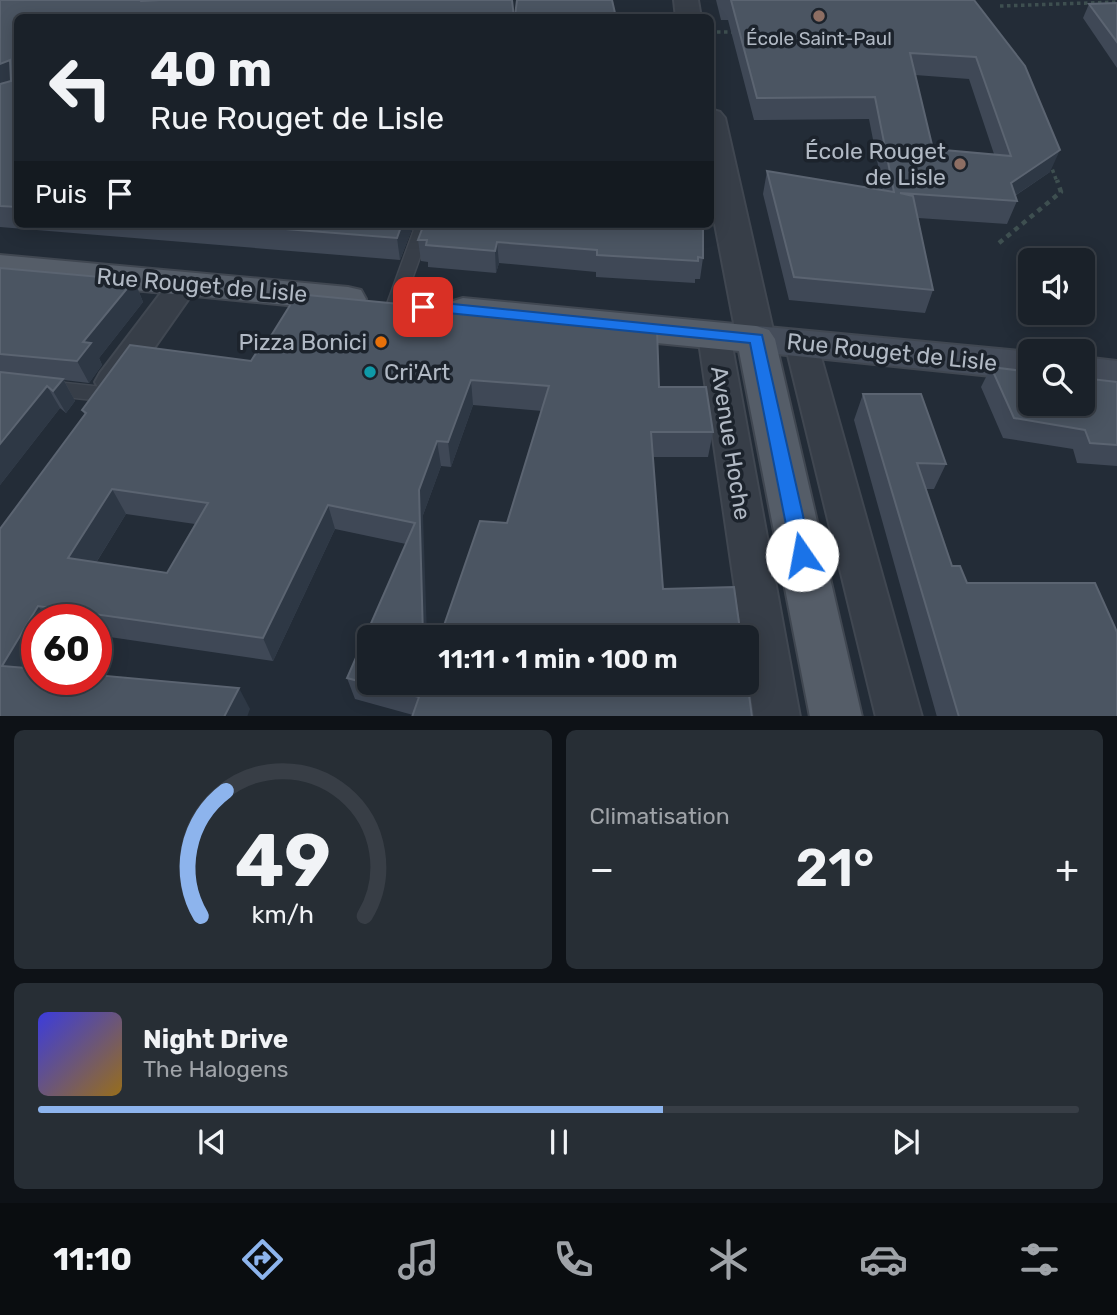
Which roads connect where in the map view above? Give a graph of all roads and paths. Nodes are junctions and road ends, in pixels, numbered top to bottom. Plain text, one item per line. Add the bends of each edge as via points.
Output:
1 (1117, 2) edge
2 (1000, 6) dead end
3 (714, 32) edge
4 (737, 32) edge
5 (714, 155) edge
6 (1048, 155) edge
7 (716, 174) edge
8 (424, 228) edge
9 (999, 243) dead end
10 (0, 266) edge
11 (184, 284) junction
12 (418, 306) junction
13 (735, 337) junction
14 (801, 343) junction
15 (1018, 365) edge
16 (1095, 372) edge
17 (1117, 375) edge
18 (0, 383) edge
19 (103, 394) junction
20 (79, 426) edge
21 (777, 716) edge
22 (836, 716) edge
23 (900, 716) edge

1 - 2 path
3 - 4 path
5 - 7 street
6 - 9 path via 1061,192
7 - 13 street
8 - 12 lane
10 - 11 main road, Rue Rouget de Lisle
11 - 12 main road, Rue Rouget de Lisle
11 - 19 street
12 - 13 main road, Rue Rouget de Lisle
13 - 14 main road, Rue Rouget de Lisle
13 - 21 street, Avenue Hoche
13 - 22 main road, Avenue Hoche
14 - 15 main road, Rue Rouget de Lisle
14 - 23 street
16 - 17 main road
18 - 19 lane
19 - 20 street

